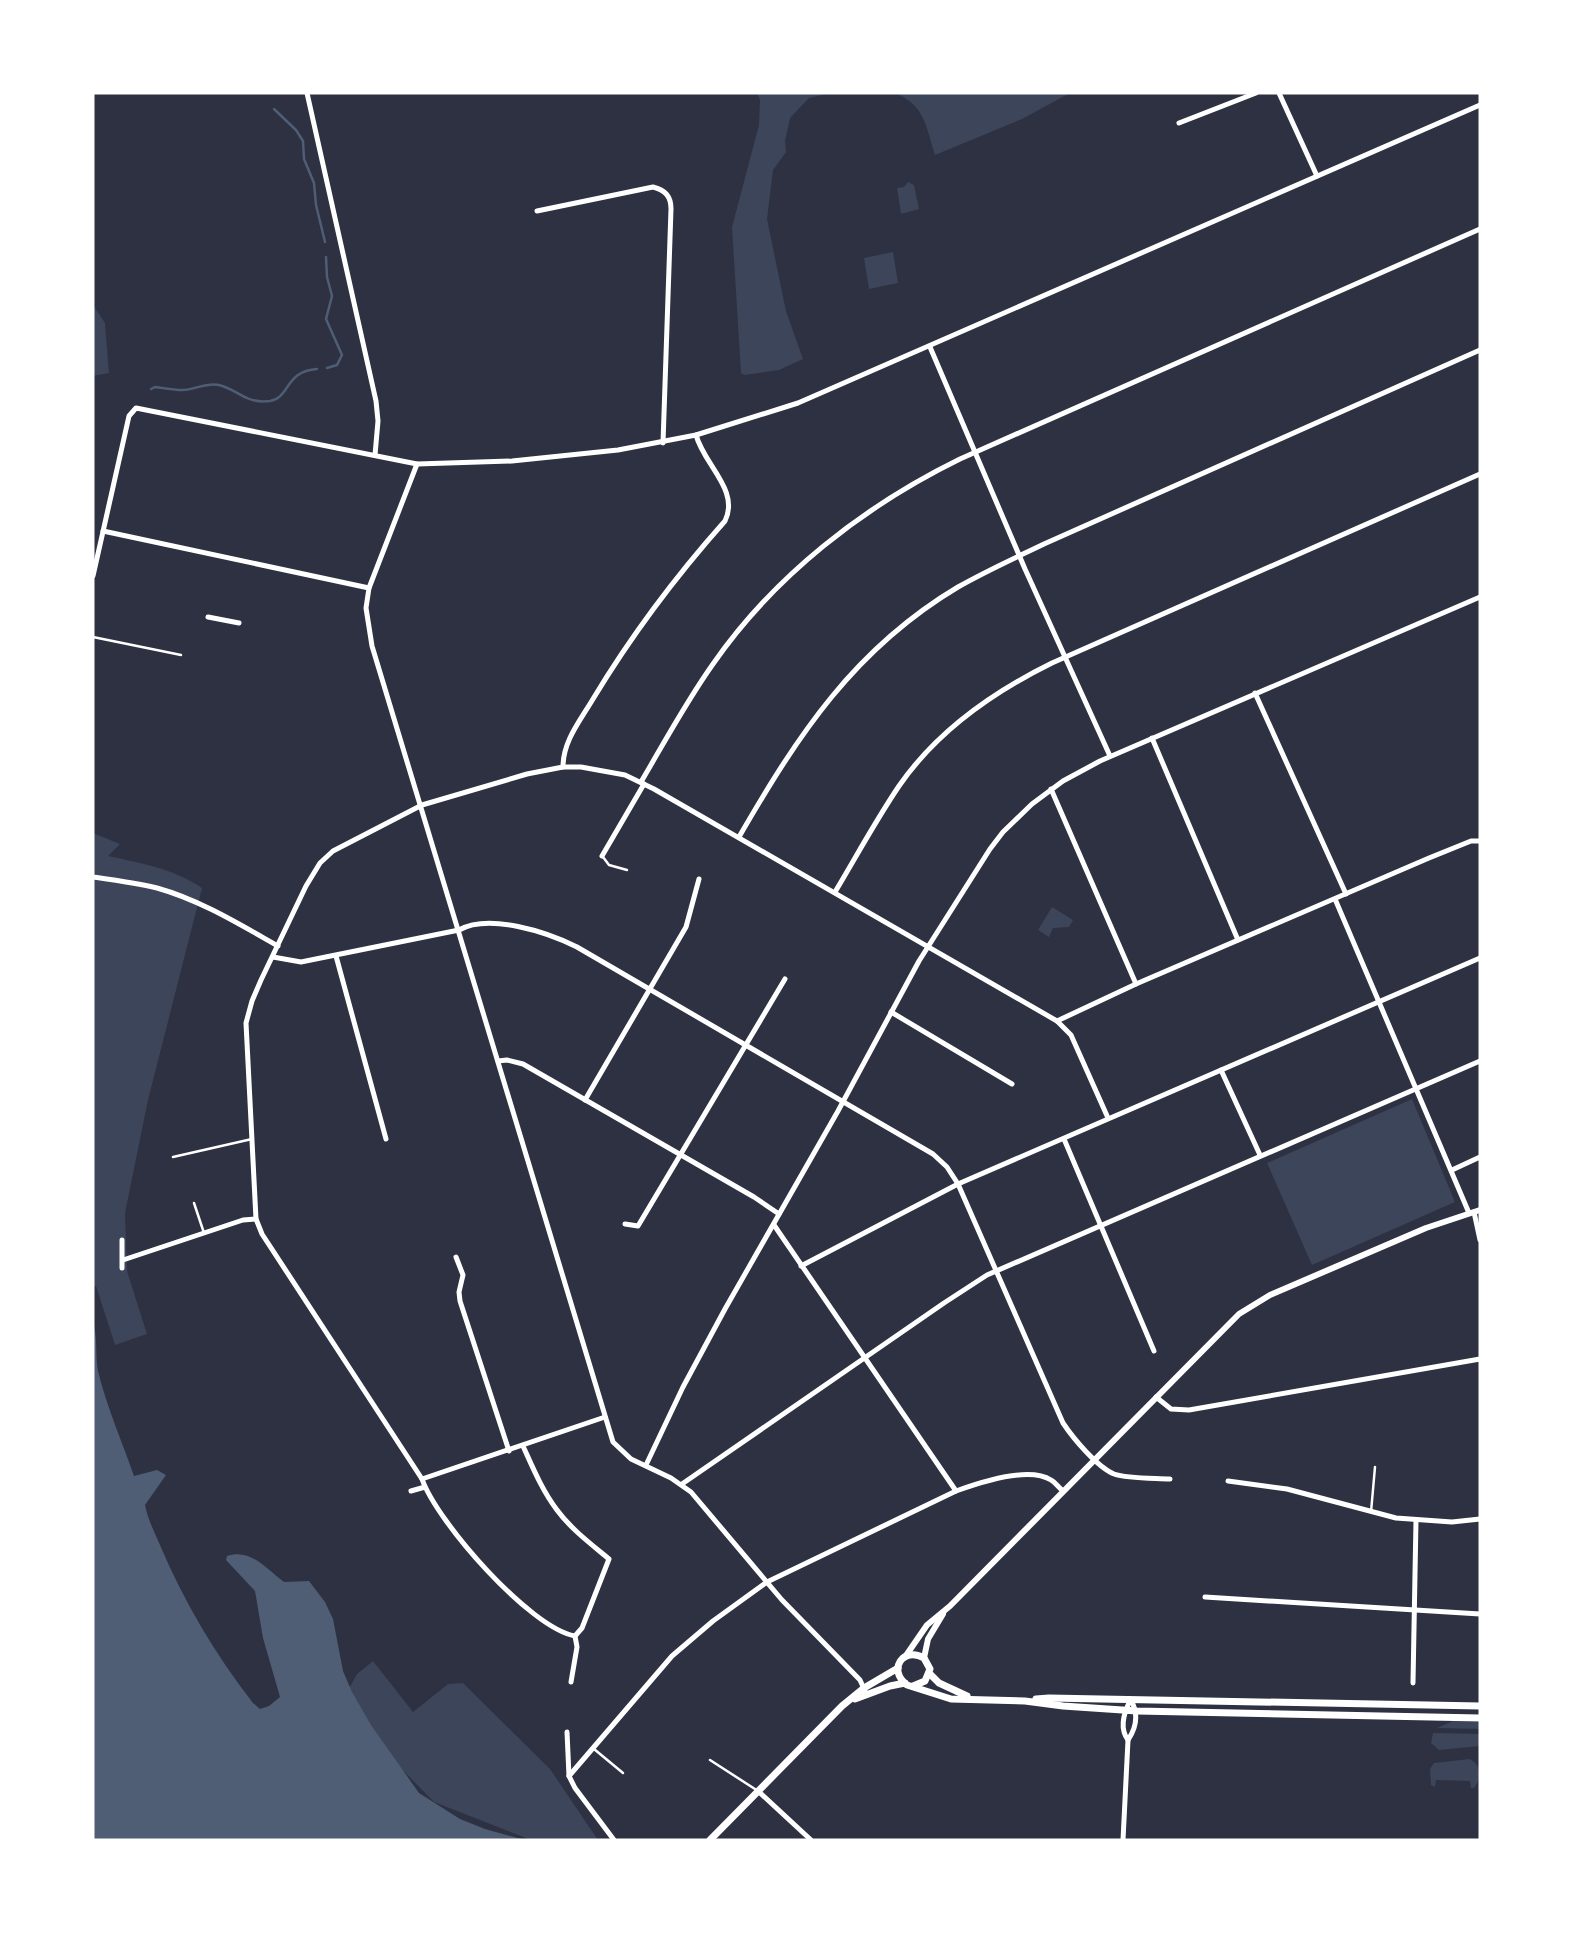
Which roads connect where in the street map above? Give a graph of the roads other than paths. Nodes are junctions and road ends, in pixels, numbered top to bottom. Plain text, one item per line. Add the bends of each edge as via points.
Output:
1 (307, 93) edge
2 (1256, 93) edge
3 (1279, 93) edge
4 (1480, 105) edge
5 (1179, 123) dead end
6 (1317, 176) junction
7 (537, 211) dead end
8 (1480, 229) edge
9 (930, 346) junction
10 (1480, 350) edge
11 (696, 435) junction
12 (663, 443) junction
13 (975, 452) junction
14 (375, 456) junction
15 (418, 464) junction
16 (1480, 474) edge
17 (103, 531) junction
18 (1020, 556) junction
19 (93, 576) edge
20 (369, 588) junction
21 (1480, 597) edge
22 (208, 617) dead end
23 (239, 623) dead end
24 (93, 637) edge
25 (181, 655) dead end
26 (1065, 657) junction
27 (1255, 693) junction
28 (1152, 738) junction
29 (1110, 756) junction
30 (562, 767) junction
31 (642, 783) junction
32 (1051, 789) junction
33 (422, 805) junction
34 (739, 837) junction
35 (1480, 841) edge
36 (602, 856) joint
37 (626, 870) dead end
38 (93, 877) edge
39 (699, 879) dead end
40 (835, 892) junction
41 (1346, 894) junction
42 (1335, 898) junction
43 (458, 930) junction
44 (1238, 940) junction
45 (278, 946) junction
46 (928, 947) junction
47 (336, 956) junction
48 (273, 957) junction
49 (1480, 958) edge
50 (785, 978) dead end
51 (1136, 984) junction
52 (650, 990) junction
53 (1378, 1002) junction
54 (891, 1012) junction
55 (1057, 1021) junction
56 (747, 1046) junction
57 (498, 1061) junction
58 (1480, 1061) edge
59 (1221, 1070) junction
60 (1012, 1084) dead end
61 (1416, 1088) junction
62 (585, 1100) junction
63 (844, 1101) junction
64 (1108, 1118) junction
65 (252, 1139) junction
66 (386, 1139) dead end
67 (1064, 1139) junction
68 (1260, 1155) junction
69 (681, 1156) junction
70 (173, 1157) dead end
71 (1480, 1157) edge
72 (1452, 1170) junction
73 (957, 1184) junction
74 (194, 1203) dead end
75 (1475, 1212) edge
76 (779, 1214) junction
77 (256, 1219) junction
78 (625, 1224) dead end
79 (774, 1225) junction
80 (1101, 1226) junction
81 (204, 1233) junction
82 (122, 1240) dead end
83 (1480, 1240) edge
84 (456, 1257) dead end
85 (122, 1260) junction
86 (801, 1266) junction
87 (122, 1268) dead end
88 (996, 1271) junction
89 (1154, 1351) dead end
90 (1480, 1359) edge
91 (864, 1360) junction
92 (1156, 1397) junction
93 (605, 1417) junction
94 (523, 1446) junction
95 (509, 1451) junction
96 (1095, 1459) junction
97 (646, 1465) junction
98 (1375, 1467) dead end
99 (422, 1479) junction
100 (1170, 1479) dead end
101 (1228, 1481) dead end
102 (682, 1484) junction
103 (425, 1487) junction
104 (411, 1491) dead end
105 (956, 1491) junction
106 (1063, 1491) junction
107 (1371, 1512) junction
108 (1480, 1519) edge
109 (1416, 1520) junction
110 (767, 1582) junction
111 (1205, 1597) dead end
112 (946, 1609) junction
113 (1414, 1610) junction
114 (1480, 1615) edge
115 (575, 1636) junction
116 (905, 1657) junction
117 (925, 1658) junction
118 (898, 1668) junction
119 (929, 1673) junction
120 (570, 1682) dead end
121 (905, 1683) junction
122 (1412, 1683) dead end
123 (914, 1686) junction
124 (865, 1691) junction
125 (974, 1698) junction
126 (1131, 1699) junction
127 (1025, 1701) junction
128 (1480, 1706) edge
129 (1125, 1710) junction
130 (1137, 1710) junction
131 (1480, 1718) edge
132 (567, 1732) dead end
133 (1128, 1740) junction
134 (594, 1749) junction
135 (710, 1760) dead end
136 (623, 1773) dead end
137 (569, 1776) junction
138 (758, 1791) junction
139 (614, 1840) edge
140 (710, 1840) edge
141 (811, 1840) edge
142 (1123, 1840) edge

1 - 14 street via 376,401
2 - 5 street
3 - 6 street
4 - 6 street
6 - 9 street
7 - 12 street via 653,187 669,196
8 - 13 street
9 - 11 street via 798,403
9 - 13 street
10 - 18 street
11 - 12 street
11 - 30 street via 729,497 729,513 606,677 568,739
12 - 15 street via 567,457
13 - 18 street
13 - 31 street via 878,506 784,582 714,662
14 - 15 street
14 - 17 street via 136,408 129,416
15 - 20 street
16 - 26 street
17 - 19 street
17 - 20 street
18 - 26 street
18 - 34 street via 925,609 854,669 798,738
20 - 33 street via 366,608 372,646
21 - 27 street
22 - 23 street
24 - 25 lane
26 - 29 street
26 - 40 street via 1004,688 938,741 899,786
27 - 28 street
27 - 41 street
28 - 29 street
28 - 44 street
29 - 32 street
30 - 31 street via 601,769
30 - 33 street
31 - 34 street
31 - 36 street
32 - 46 street via 1003,832
32 - 51 street
33 - 43 street
33 - 45 street via 333,851 320,863
34 - 40 street
35 - 41 street
36 - 37 lane
38 - 45 street via 170,893 219,912
39 - 52 street via 686,927
40 - 46 street
41 - 42 street
42 - 44 street
42 - 53 street
43 - 47 street
43 - 52 street via 471,923 538,930
43 - 57 street
44 - 51 street
45 - 48 street
46 - 54 street
46 - 55 street
47 - 48 street via 301,962
47 - 66 street
48 - 65 street via 246,1023
49 - 53 street
50 - 56 street
51 - 55 street
52 - 56 street
52 - 62 street
53 - 59 street
53 - 61 street
54 - 60 street
54 - 63 street
55 - 64 street via 1071,1035
56 - 63 street
56 - 69 street
57 - 62 street via 523,1064
57 - 93 street
58 - 61 street
59 - 64 street
59 - 68 street
61 - 68 street
61 - 72 street
62 - 69 street
63 - 73 street via 933,1154
63 - 76 street
64 - 67 street
65 - 70 lane
65 - 77 street
67 - 73 street
67 - 80 street
68 - 80 street
69 - 76 street
69 - 78 street via 638,1226
71 - 72 street
72 - 75 street
73 - 86 street
73 - 88 street
74 - 81 lane
75 - 83 street
75 - 92 street via 1426,1228 1270,1295 1222,1330
76 - 79 street
77 - 81 street
77 - 99 street via 308,1307
79 - 86 street
79 - 97 street via 683,1387
80 - 88 street
80 - 89 street
81 - 85 street
82 - 85 street
84 - 95 street via 463,1275 460,1301
85 - 87 street
86 - 91 street
88 - 91 street
88 - 96 street via 1063,1423
90 - 92 street via 1189,1410 1171,1409
91 - 102 street
91 - 105 street
92 - 96 street
93 - 94 street
93 - 97 street via 621,1452
94 - 95 street
94 - 115 street via 558,1511 609,1559
95 - 99 street
96 - 100 street via 1115,1474
96 - 106 street
97 - 102 street
98 - 107 lane
99 - 103 street
101 - 107 street via 1287,1489
102 - 110 street
103 - 104 street
103 - 115 street via 470,1552 505,1589 562,1634
105 - 106 street via 981,1482 1031,1475 1050,1479
105 - 110 street
106 - 112 street
107 - 109 street
108 - 109 street
109 - 113 street
110 - 124 street via 852,1671
110 - 134 street via 686,1642
111 - 113 street
112 - 116 street via 927,1625
112 - 117 street via 928,1639
113 - 114 street
113 - 122 street
115 - 120 street
116 - 117 main road
116 - 118 main road
117 - 119 main road
118 - 121 main road
118 - 124 main road
119 - 123 main road
119 - 125 main road via 954,1691
121 - 123 main road
121 - 124 main road
123 - 125 main road via 951,1699
124 - 138 main road via 847,1702
125 - 127 main road
126 - 127 main road
126 - 128 main road
126 - 129 street
126 - 130 street
127 - 129 main road
129 - 130 main road
129 - 133 street
130 - 131 main road
130 - 133 street
132 - 137 street
133 - 142 street
134 - 136 lane
134 - 137 street
135 - 138 lane
137 - 139 street
138 - 140 main road
138 - 141 street

